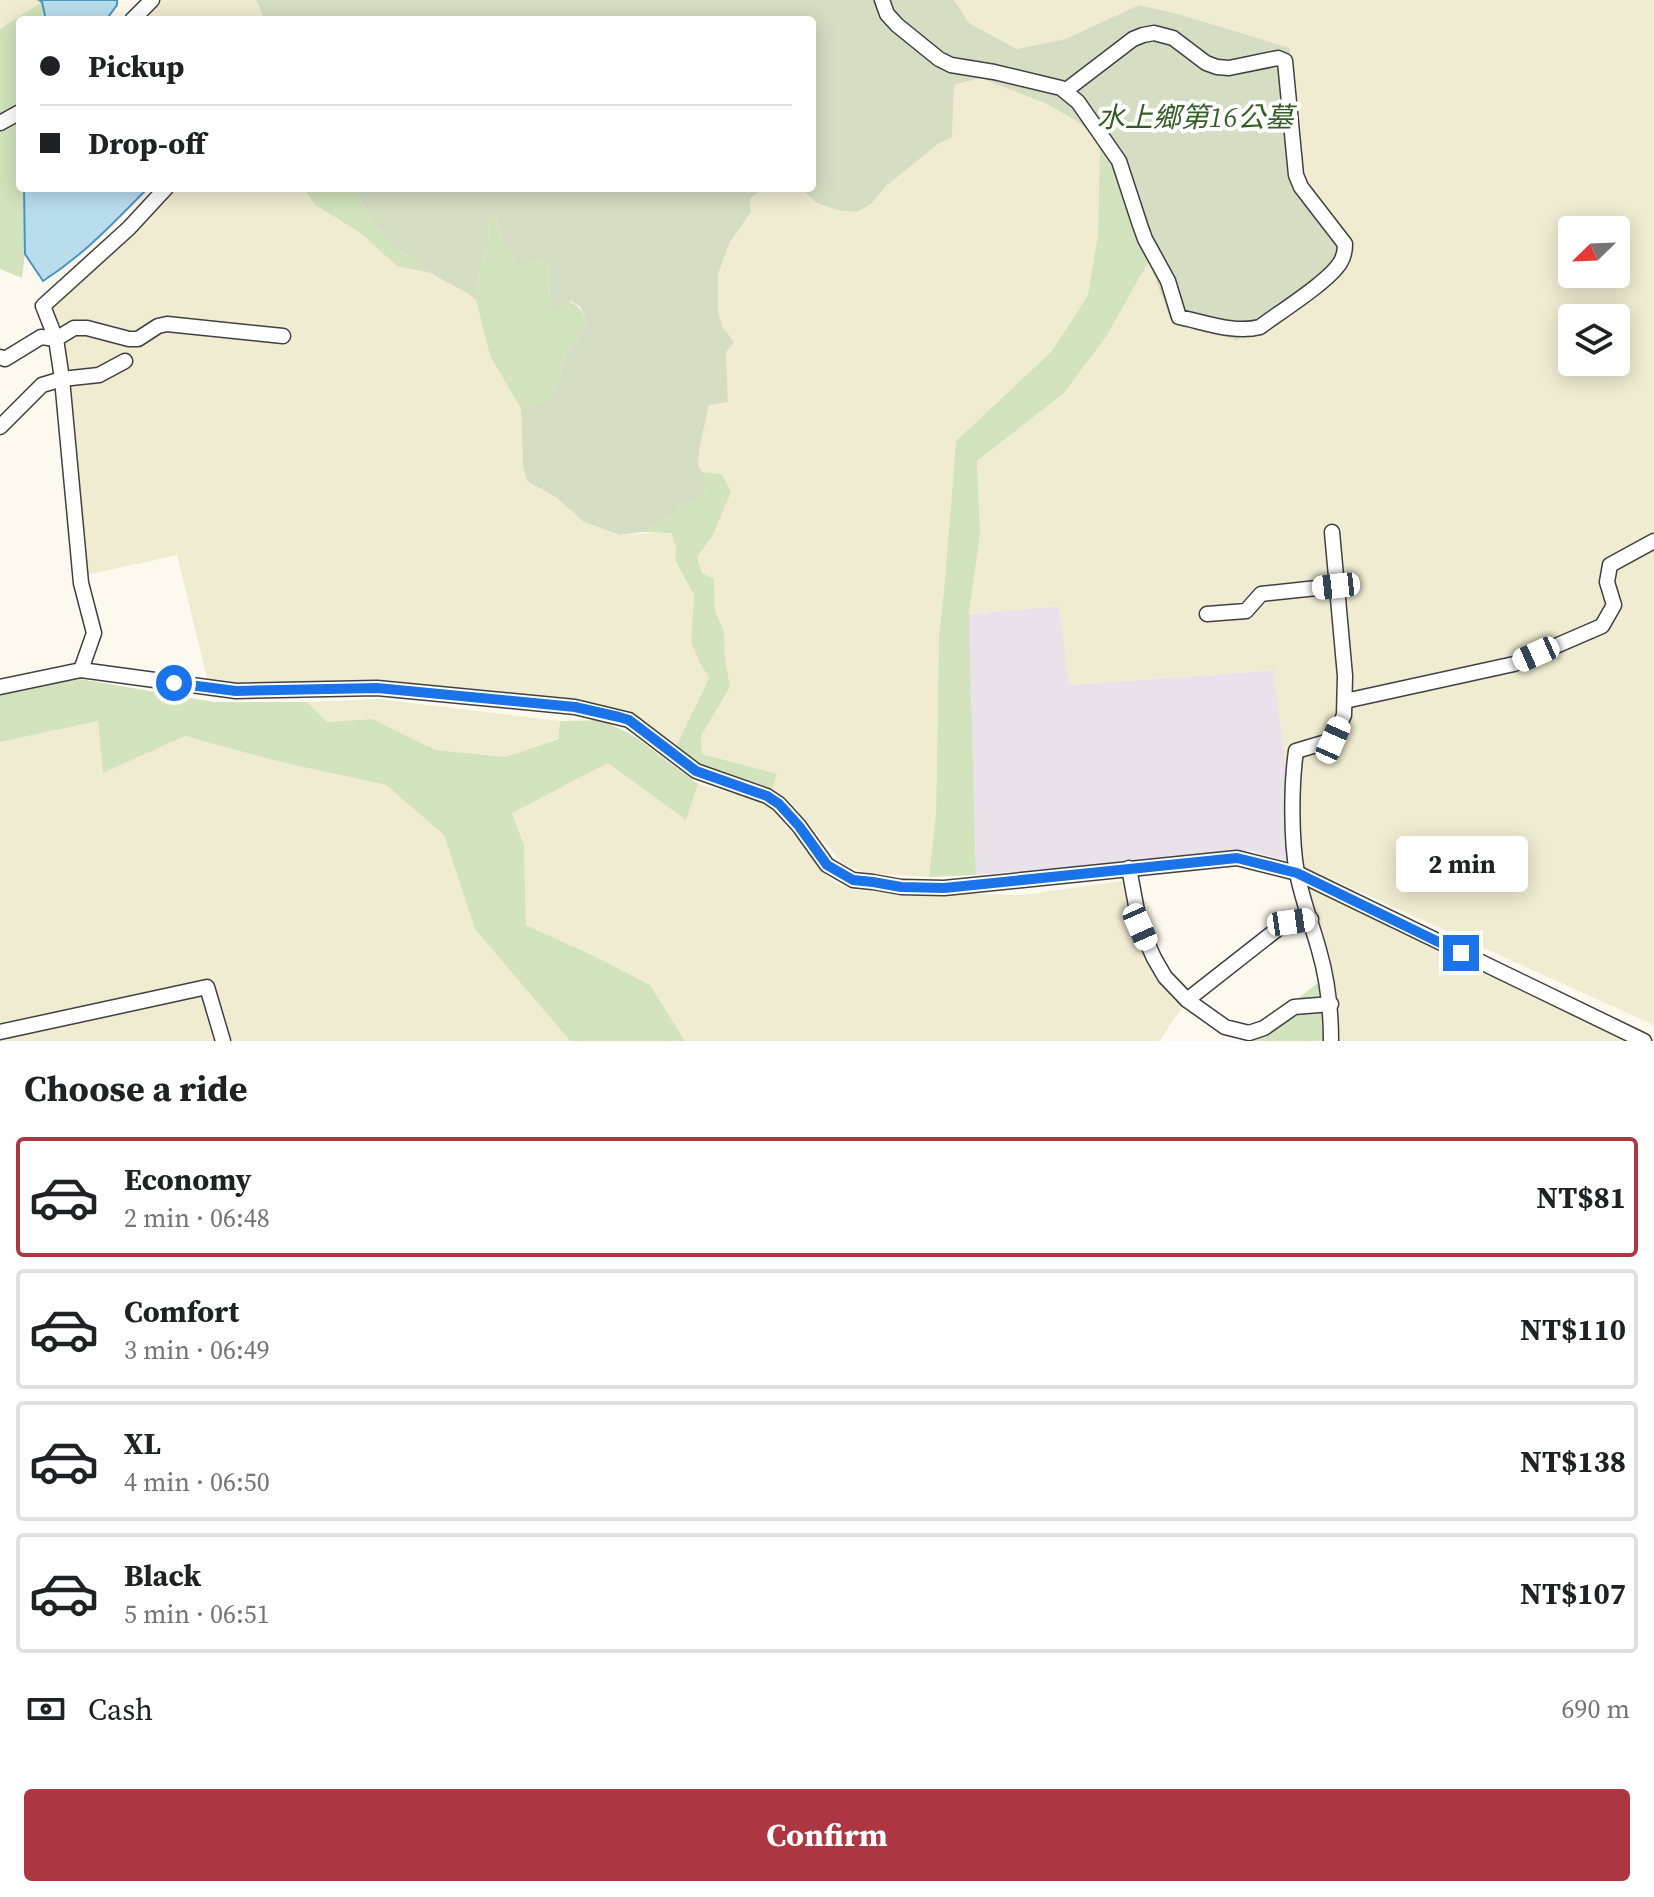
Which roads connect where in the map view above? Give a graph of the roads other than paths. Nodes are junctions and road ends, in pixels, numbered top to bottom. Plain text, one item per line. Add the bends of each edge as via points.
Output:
1 (152, 0) edge
2 (882, 0) edge
3 (136, 16) edge
4 (1065, 91) junction
5 (162, 192) edge
6 (283, 336) dead end
7 (56, 339) junction
8 (0, 357) edge
9 (125, 361) dead end
10 (62, 379) junction
11 (0, 427) edge
12 (1332, 532) dead end
13 (1654, 541) edge
14 (1336, 586) junction
15 (1207, 614) dead end
16 (81, 670) junction
17 (0, 687) edge
18 (1345, 701) junction
19 (1129, 868) junction
20 (1297, 873) junction
21 (1311, 919) junction
22 (1187, 1000) junction
23 (1331, 1004) junction
24 (1225, 1027) junction
25 (0, 1032) edge
26 (223, 1041) edge
27 (1218, 1041) edge
28 (1331, 1041) edge
29 (1644, 1041) edge

1 - 3 street
2 - 4 street via 897,25 951,65
4 - 4 street via 1119,161 1179,317 1250,330 1260,327 1340,264 1345,244 1296,175 1285,61 1217,67 1173,38 1154,33 1133,39
5 - 7 street via 43,306
6 - 7 street via 167,324 138,339 87,328 74,328
7 - 8 street via 41,337
7 - 10 street
9 - 10 street via 99,375
10 - 11 street via 42,385
10 - 16 street via 81,583 94,633
12 - 14 street
13 - 18 street via 1610,565 1607,582 1614,605 1602,626 1514,664
14 - 15 street via 1261,594 1246,611
14 - 18 street
16 - 17 street
16 - 19 street via 236,691 377,688 575,707 619,717 696,771 779,804 827,865 853,880 944,888
18 - 20 street via 1333,740 1296,751
19 - 20 street via 1237,858
19 - 22 street via 1140,927 1165,977
20 - 21 street
20 - 29 street
21 - 22 street via 1280,927
21 - 23 street
22 - 24 street
23 - 24 street via 1294,1007 1249,1033
23 - 28 street
24 - 27 street
25 - 26 street via 207,987

